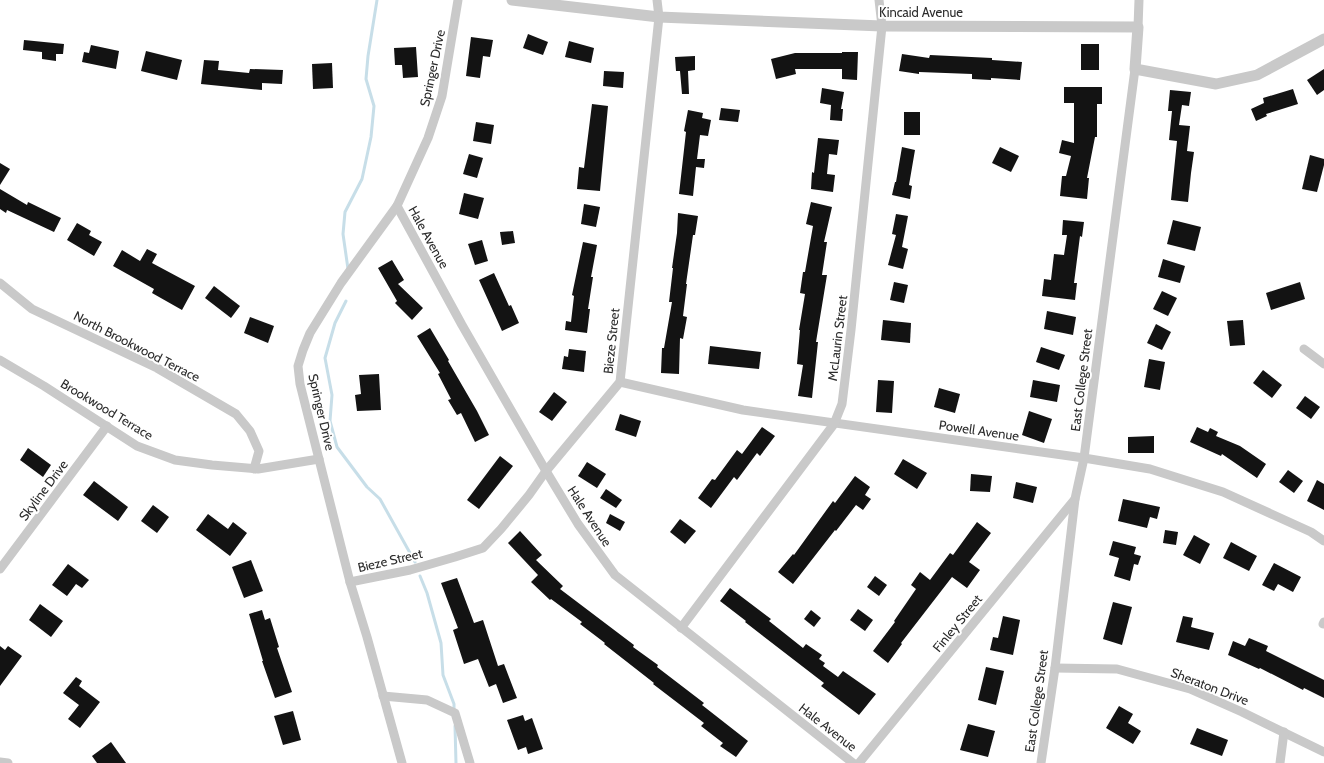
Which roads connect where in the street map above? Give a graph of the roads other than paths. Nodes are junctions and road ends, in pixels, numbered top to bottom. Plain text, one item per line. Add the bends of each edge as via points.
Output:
1 (458, 0) edge
2 (512, 0) edge
3 (657, 0) edge
4 (879, 0) edge
5 (1139, 0) edge
6 (659, 17) junction
7 (882, 26) junction
8 (1138, 27) junction
9 (1324, 39) edge
10 (1136, 68) junction
11 (397, 206) junction
12 (0, 283) edge
13 (1304, 349) dead end
14 (0, 360) edge
15 (1324, 364) edge
16 (620, 382) junction
17 (834, 424) junction
18 (107, 426) junction
19 (1084, 458) junction
20 (319, 459) junction
21 (254, 469) junction
22 (546, 471) junction
23 (1075, 499) junction
24 (1324, 541) edge
25 (0, 569) edge
26 (350, 582) junction
27 (681, 628) junction
28 (1055, 668) junction
29 (383, 696) junction
30 (1284, 732) junction
31 (1324, 752) edge
32 (0, 762) edge
33 (8, 763) edge
34 (402, 763) edge
35 (470, 763) edge
36 (853, 763) edge
37 (859, 763) edge
38 (1041, 763) edge
39 (1280, 763) edge

1 - 11 street, Springer Drive via 442,96 428,138
2 - 6 street, Kincaid Avenue
3 - 6 street, Bieze Street
4 - 7 street, McLaurin Street
5 - 8 street, East College Street
6 - 7 street, Kincaid Avenue
6 - 16 street, Bieze Street
7 - 8 street, Kincaid Avenue
7 - 17 street, McLaurin Street via 851,330 842,404
8 - 10 street, East College Street
9 - 10 street via 1257,75 1216,84
10 - 19 street, East College Street
11 - 20 street, Springer Drive via 318,317 302,350 298,366 300,384
11 - 22 street, Hale Avenue
12 - 21 street, North Brookwood Terrace via 32,309 158,368 236,414 250,431 259,450
13 - 15 street
14 - 18 street, Brookwood Terrace
16 - 17 street, Powell Avenue via 743,410
16 - 22 street, Bieze Street
17 - 19 street, Powell Avenue
17 - 27 street, McLaurin Street
18 - 21 street, Brookwood Terrace via 137,446 175,460
18 - 25 street, Skyline Drive
19 - 23 street, East College Street
19 - 24 street, Powell Avenue via 1150,469 1223,492 1311,532
20 - 21 street
20 - 26 street, Springer Drive
22 - 26 street, Bieze Street via 483,548 410,570
22 - 27 street, Hale Avenue via 578,524 615,576
23 - 28 street, East College Street
23 - 37 street, Finley Street
26 - 29 street, Springer Drive
27 - 36 street, Hale Avenue
28 - 30 street, Sheraton Drive via 1117,669 1190,689
28 - 38 street, East College Street
29 - 34 street, Springer Drive
29 - 35 street via 426,700 455,713
30 - 31 street, Sheraton Drive
30 - 39 street
32 - 33 street

